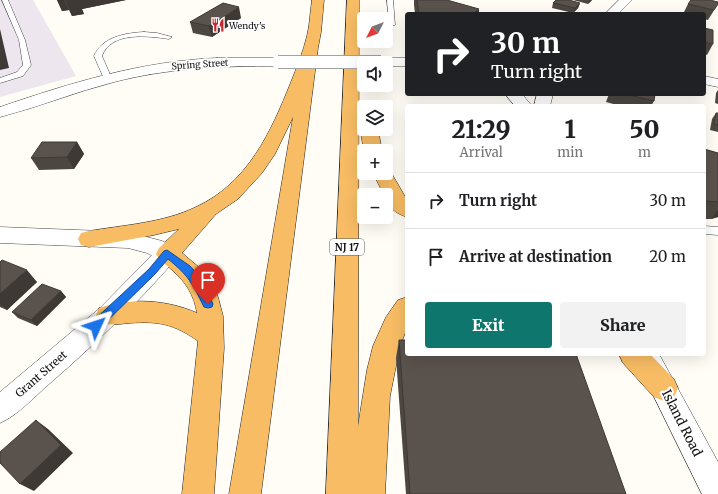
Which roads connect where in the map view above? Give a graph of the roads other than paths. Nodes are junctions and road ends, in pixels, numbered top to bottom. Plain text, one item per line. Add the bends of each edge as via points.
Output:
1 (5, 0) edge
2 (318, 0) edge
3 (353, 0) edge
4 (390, 0) edge
5 (626, 0) edge
6 (391, 12) edge
7 (613, 12) edge
8 (169, 37) dead end
9 (356, 39) edge
10 (311, 48) junction
11 (357, 62) edge
12 (393, 62) edge
13 (405, 62) edge
14 (101, 80) junction
15 (706, 80) edge
16 (0, 81) edge
17 (718, 82) edge
18 (515, 96) edge
19 (363, 100) edge
20 (522, 104) edge
21 (3, 119) edge
22 (386, 180) edge
23 (215, 206) junction
24 (405, 208) edge
25 (706, 230) edge
26 (718, 231) edge
27 (1, 234) edge
28 (89, 239) junction
29 (167, 254) junction
30 (405, 310) edge
31 (108, 315) junction
32 (211, 335) junction
33 (634, 356) edge
34 (647, 356) edge
35 (664, 388) junction
36 (0, 409) edge
37 (718, 492) edge
38 (198, 494) edge
39 (245, 494) edge
40 (342, 494) edge
41 (369, 494) edge

1 - 16 lane via 22,40 27,65 20,74
2 - 10 highway
3 - 9 highway, NJ 17
4 - 6 lane
5 - 7 street
8 - 14 lane via 140,34 106,44 98,56
9 - 19 highway
9 - 40 highway, NJ 17
10 - 23 highway via 279,131 267,154 249,178
10 - 39 highway
11 - 14 street, Spring Street, bridge via 195,64
12 - 13 street, Spring Street
14 - 21 street, Spring Street via 30,112
15 - 17 street
18 - 20 street
22 - 24 highway via 399,204
23 - 28 highway via 161,225
23 - 29 highway
25 - 26 lane
27 - 28 street
28 - 29 street via 128,240 154,247
29 - 31 street, Grant Street
29 - 32 highway via 187,269 202,291 208,304
30 - 41 highway via 394,328 382,359 376,398
31 - 32 highway via 161,313 178,316
31 - 36 street, Grant Street
32 - 38 highway
33 - 35 highway
34 - 35 street, Island Road
35 - 37 street, Island Road

